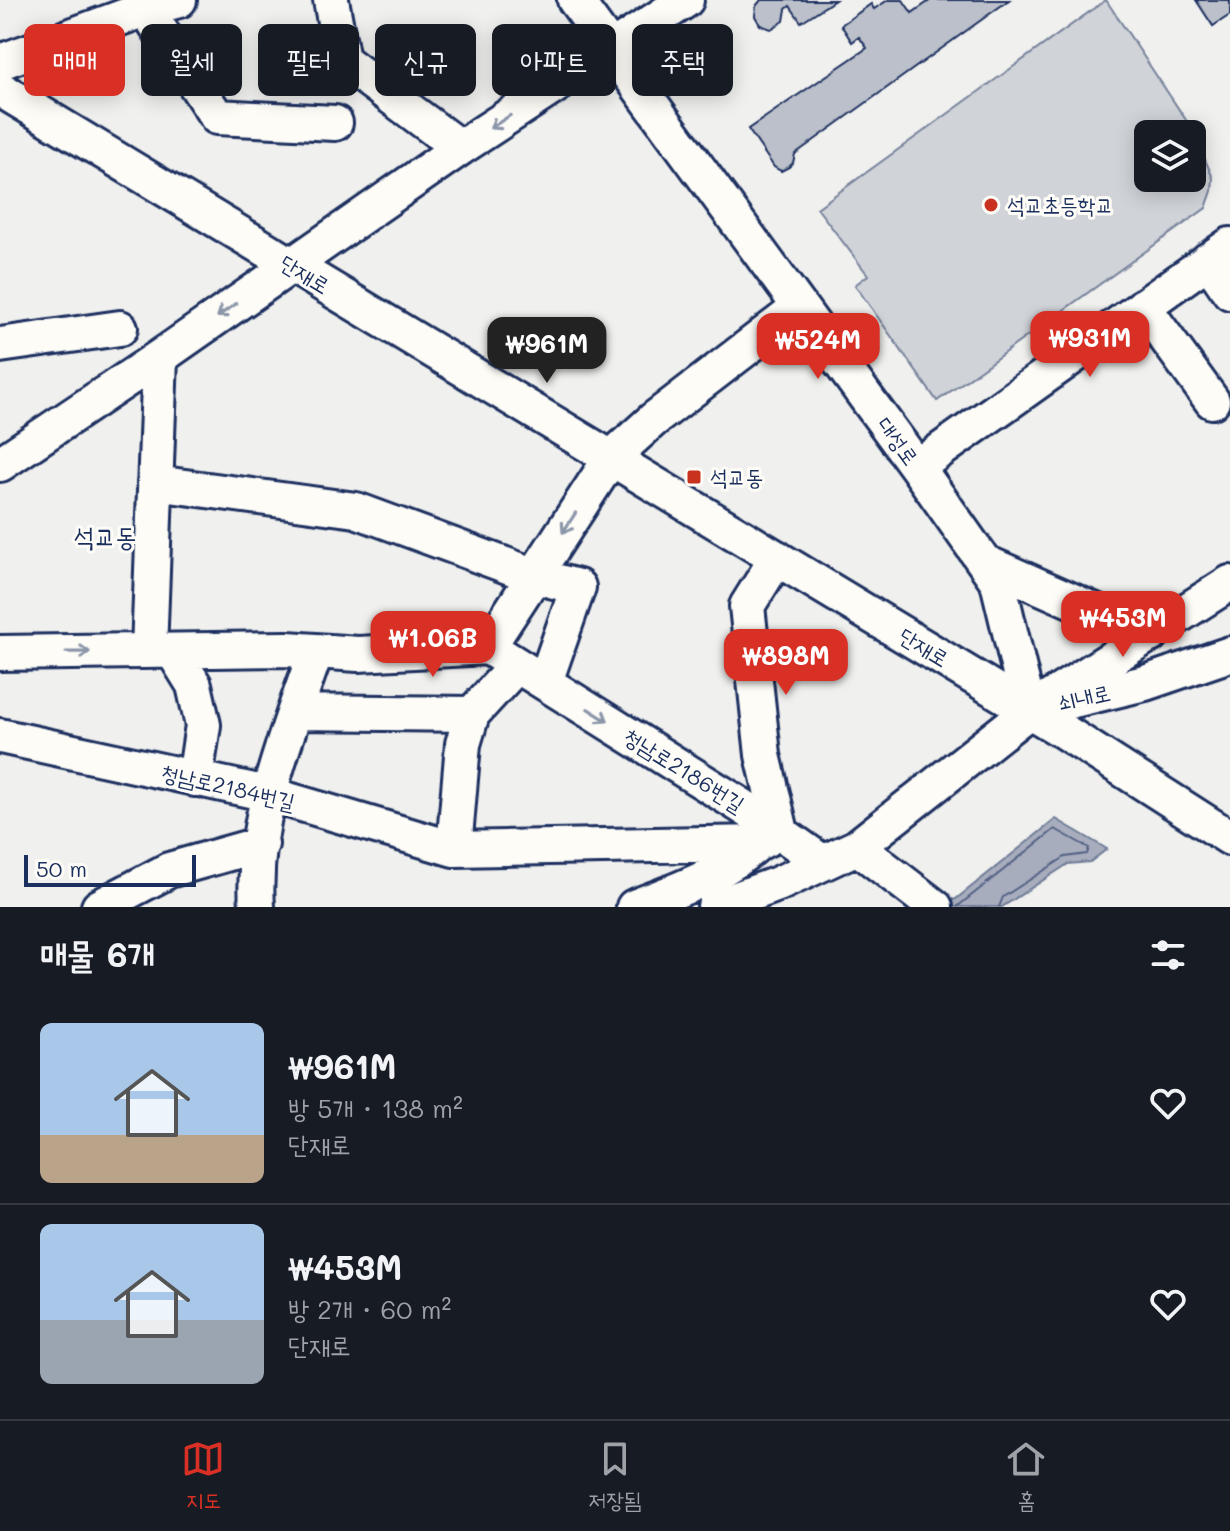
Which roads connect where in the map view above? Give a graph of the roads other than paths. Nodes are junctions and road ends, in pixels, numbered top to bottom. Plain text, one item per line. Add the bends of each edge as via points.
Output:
1 (179, 0) edge
2 (331, 0) edge
3 (575, 0) edge
4 (686, 0) edge
5 (143, 5) edge
6 (593, 24) edge
7 (616, 48) edge
8 (616, 54) edge
9 (0, 62) edge
10 (0, 89) edge
11 (541, 96) edge
12 (335, 123) dead end
13 (460, 148) junction
14 (1219, 252) edge
15 (290, 264) junction
16 (1230, 292) edge
17 (1143, 306) junction
18 (800, 307) junction
19 (120, 328) dead end
20 (0, 345) edge
21 (160, 357) junction
22 (1212, 401) dead end
23 (611, 458) junction
24 (0, 464) edge
25 (917, 467) junction
26 (155, 483) junction
27 (777, 558) junction
28 (984, 562) junction
29 (535, 576) junction
30 (1230, 583) edge
31 (1150, 635) junction
32 (488, 647) junction
33 (161, 651) junction
34 (316, 651) junction
35 (0, 653) edge
36 (1230, 654) edge
37 (531, 674) junction
38 (1029, 711) junction
39 (296, 712) junction
40 (472, 714) junction
41 (0, 736) edge
42 (195, 779) junction
43 (268, 794) junction
44 (770, 838) junction
45 (1230, 838) edge
46 (261, 844) junction
47 (857, 847) junction
48 (454, 849) junction
49 (822, 862) junction
50 (99, 907) edge
51 (257, 907) edge
52 (634, 907) edge
53 (715, 907) edge
54 (935, 907) edge

1 - 5 street
2 - 13 street via 342,60
3 - 6 street, 대성로
4 - 7 street
5 - 9 street
5 - 12 street via 217,117
8 - 18 street, 대성로
10 - 15 street, 단재로
11 -> 13 street
13 - 15 street
14 - 16 street
14 - 17 street
15 -> 21 street
15 - 23 street, 단재로
17 - 22 street
17 - 25 street
18 - 23 street
18 - 25 street, 대성로
19 - 20 street
21 - 24 street
21 - 26 street
23 - 27 street, 단재로
23 -> 29 street
25 - 28 street, 대성로
26 - 29 street via 356,510
26 - 33 street
27 - 38 street, 단재로
27 - 44 street via 747,606
28 - 31 street
28 - 38 street, 대성로 via 998,582
29 - 32 street
29 - 37 street via 578,587
30 - 31 street
31 - 38 street
32 - 34 street
32 - 37 street, 청남로2186번길
33 - 34 street
35 -> 33 street
33 - 42 street via 194,685 203,725
34 - 39 street
36 - 38 street, 쇠내로 via 1145,683
37 - 40 street
37 -> 44 street, 청남로2186번길
38 - 45 street, 단재로
38 - 47 street
39 - 40 street
39 - 43 street
40 - 48 street via 463,744
41 - 42 street, 청남로2184번길
42 - 43 street, 청남로2184번길
43 - 46 street
43 - 48 street, 청남로2184번길
44 - 48 street, 청남로2184번길
44 - 49 street, 청남로2186번길
44 - 52 street via 717,873
46 - 50 street via 169,870
46 - 51 street
47 - 49 street
47 - 54 street
49 - 53 street

